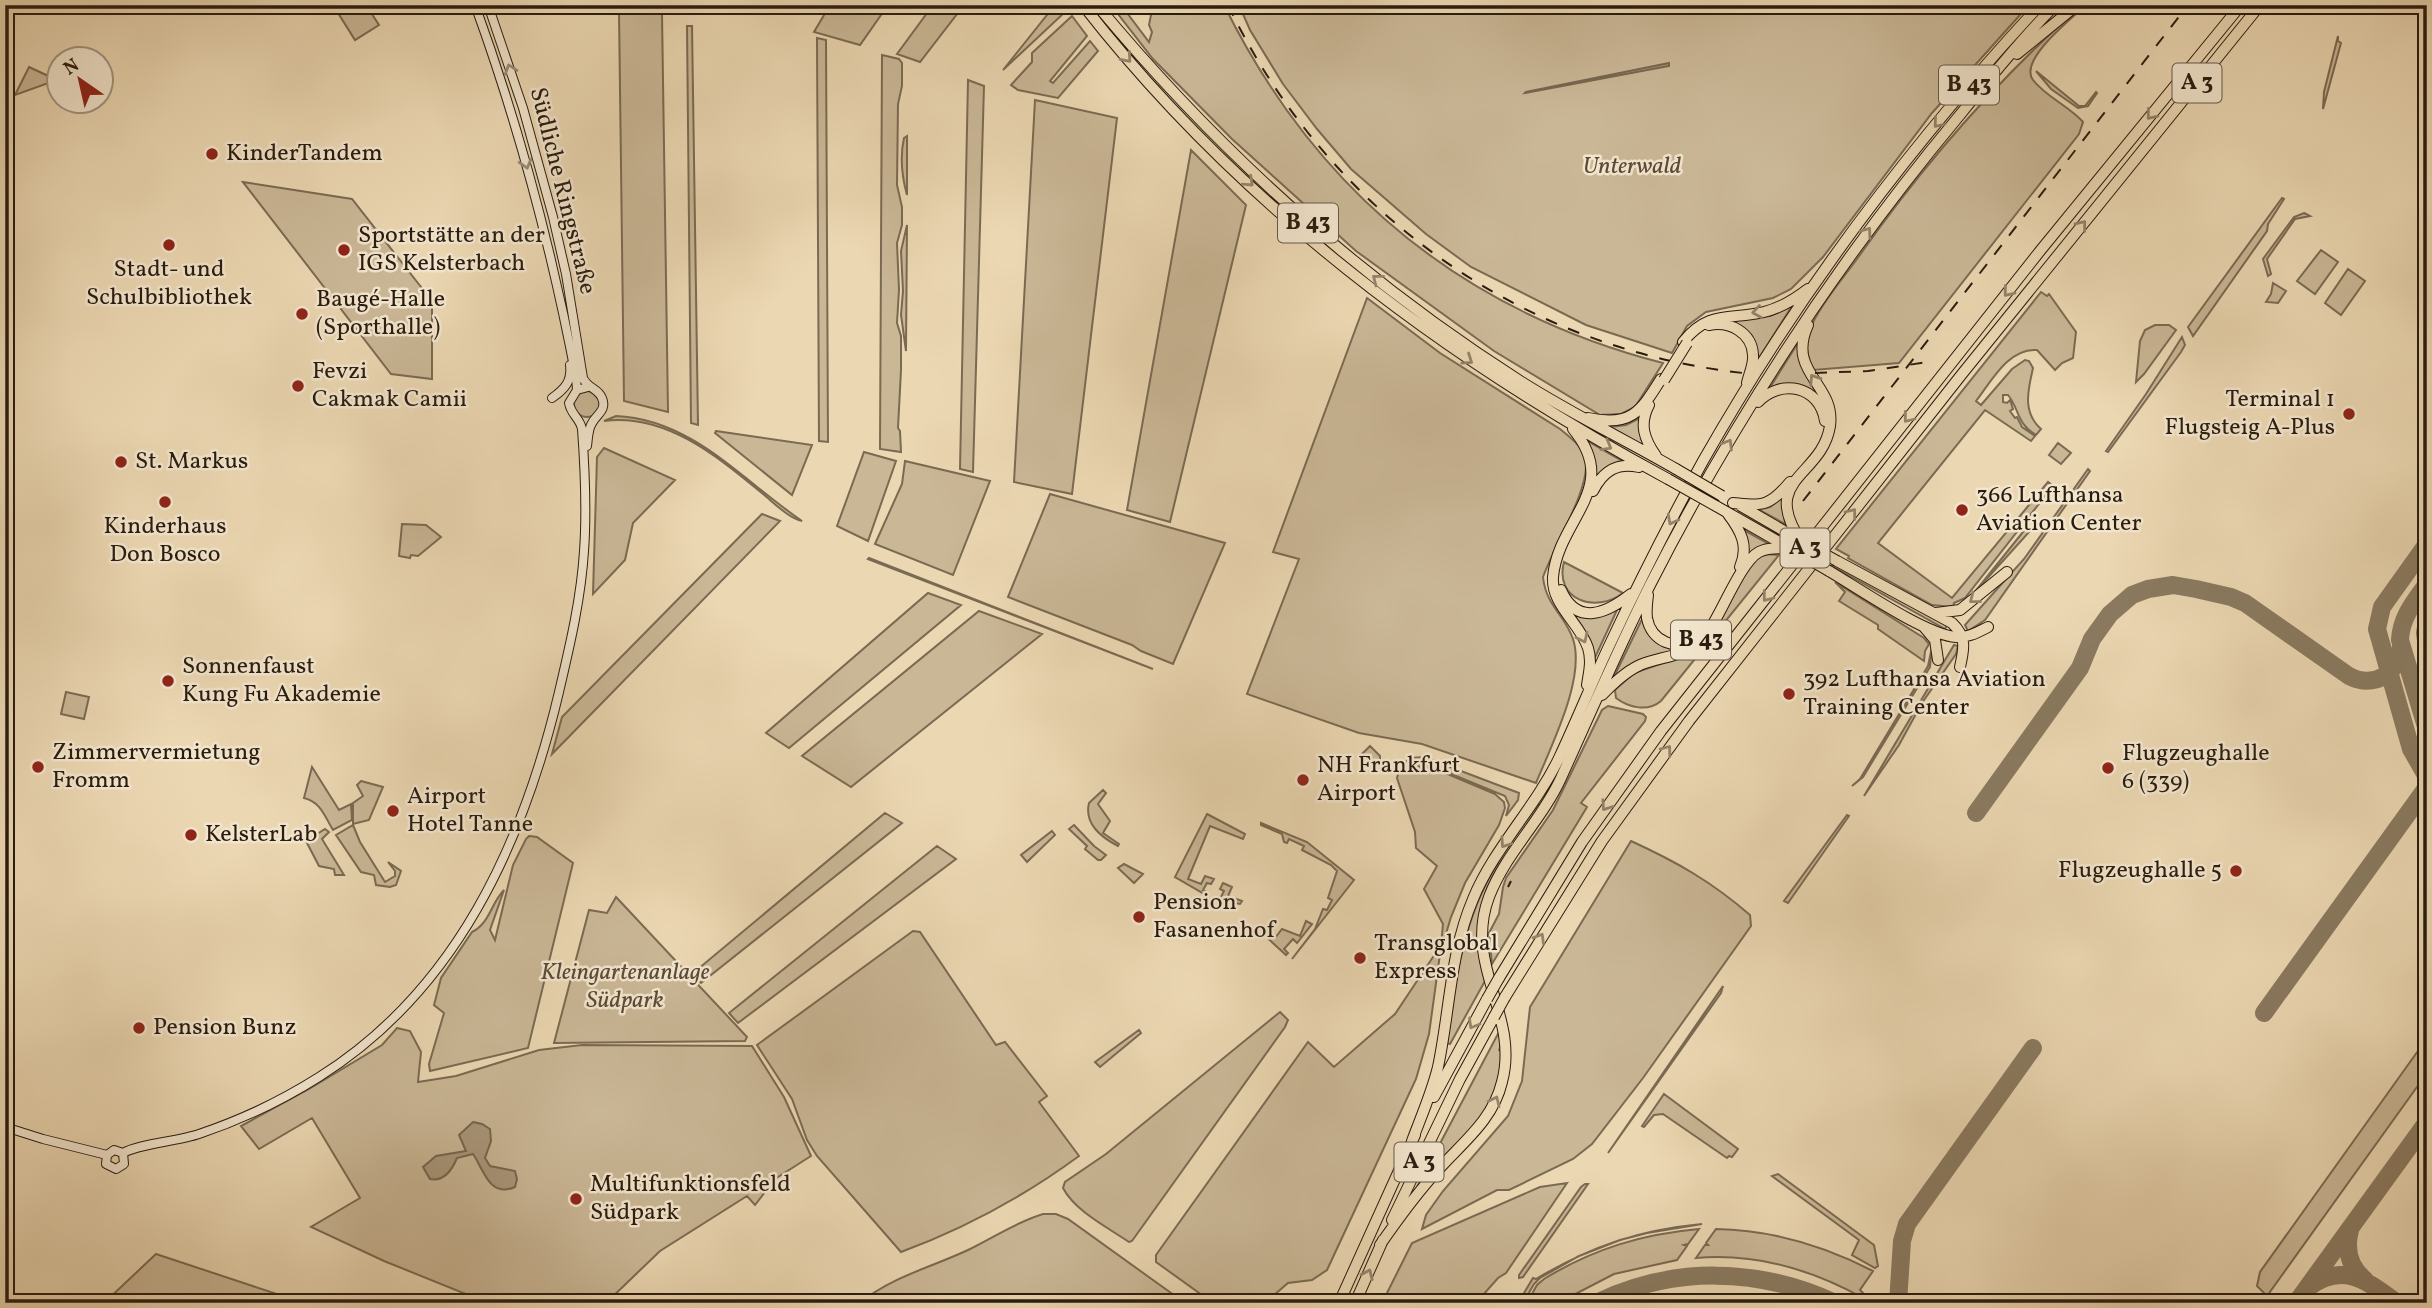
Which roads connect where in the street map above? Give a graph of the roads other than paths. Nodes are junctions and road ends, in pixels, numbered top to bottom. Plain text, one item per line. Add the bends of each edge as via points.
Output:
1 (475, 5) edge
2 (488, 5) edge
3 (1083, 5) edge
4 (1097, 5) edge
5 (2039, 5) edge
6 (2055, 5) edge
7 (2077, 5) edge
8 (2241, 5) edge
9 (2260, 5) edge
10 (1995, 72) junction
11 (1822, 284) junction
12 (1685, 342) junction
13 (570, 351) junction
14 (1662, 380) junction
15 (588, 387) junction
16 (577, 390) junction
17 (1744, 394) junction
18 (552, 398) dead end
19 (1581, 417) junction
20 (1742, 419) junction
21 (579, 420) junction
22 (594, 420) junction
23 (1566, 422) junction
24 (584, 459) junction
25 (1658, 459) junction
26 (1649, 469) junction
27 (1734, 503) junction
28 (1728, 514) junction
29 (1790, 530) junction
30 (1784, 547) junction
31 (2007, 572) dead end
32 (1649, 586) junction
33 (1634, 592) junction
34 (1935, 613) junction
35 (1924, 626) junction
36 (1987, 627) dead end
37 (1961, 633) junction
38 (1938, 660) dead end
39 (1960, 667) dead end
40 (1589, 701) junction
41 (1543, 787) joint
42 (5, 1127) edge
43 (1412, 1141) junction
44 (123, 1153) junction
45 (107, 1155) junction
46 (1380, 1245) junction
47 (1339, 1303) edge
48 (1355, 1303) edge

1 -> 13 main road, Südliche Ringstraße via 536,200
15 -> 2 main road, Südliche Ringstraße via 581,372 551,206
3 -> 23 highway, B 43 via 1176,112 1294,223 1457,353
19 -> 4 highway, B 43 via 1451,335 1315,229 1202,122
5 -> 11 highway, B 43 via 1922,142
6 - 10 highway, B 43
7 - 10 highway, B 43
8 -> 43 highway, A 3, bridge via 2015,282 1661,732 1582,842 1499,978
46 -> 9 highway, A 3, bridge via 1493,1017 1602,841 1689,721
11 -> 10 highway, B 43
11 -> 12 highway via 1772,310 1710,320
11 - 17 highway, B 43
11 - 20 highway, B 43
29 -> 11 highway, B 43 via 1787,495 1825,442 1830,427 1829,407 1801,351
12 - 14 highway, B 43, bridge
12 - 17 highway, B 43 via 1708,326 1726,324 1740,330 1753,354
13 - 16 main road, Südliche Ringstraße
13 - 18 main road via 570,377
14 - 19 highway via 1632,416 1611,422
14 - 25 highway via 1643,421 1646,441
15 - 16 main road
15 - 22 main road, Südliche Ringstraße via 598,391 603,400 602,412
16 - 21 main road, Südliche Ringstraße via 569,403
17 -> 33 highway, B 43
19 - 25 highway, B 43
20 - 27 highway, B 43 via 1767,394 1790,387 1815,399 1825,426 1818,445 1779,495 1762,505
32 -> 20 highway, B 43
21 - 22 main road
21 - 24 main road, Südliche Ringstraße
22 - 24 main road, Südliche Ringstraße
23 -> 26 highway, B 43
23 -> 40 highway, B 43 via 1587,450 1592,475 1553,580 1558,598 1588,648
24 - 44 main road, Südliche Ringstraße via 580,594 554,713 510,847 455,947 415,998 378,1033 298,1090 199,1134
25 - 27 highway, B 43, bridge
26 - 28 highway, B 43, bridge
26 - 33 highway, B 43 via 1625,465 1602,475 1558,574 1566,599 1583,611 1606,611
27 - 29 highway, B 43
28 - 30 highway, B 43
28 - 32 highway, B 43 via 1743,538 1744,557 1711,620 1695,640 1674,645 1655,635 1647,618
29 - 34 highway, B 43, bridge via 1801,541
30 - 35 highway, B 43, bridge
30 - 40 highway, B 43 via 1759,552 1751,559 1698,643 1632,670
31 -> 34 highway via 1960,610
32 - 40 highway, B 43
33 - 40 highway, B 43
34 - 37 highway, B 43
35 - 37 highway, B 43 via 1952,637
35 - 38 highway via 1935,640
36 - 37 highway
37 - 39 highway via 1965,645
40 - 41 highway, B 43
46 -> 40 highway, B 43 via 1422,1189 1482,1124 1497,1099 1506,1034 1482,954 1482,923 1492,889 1559,784
41 -> 43 highway, A 3 via 1487,870 1468,912 1455,955 1438,1066
42 - 45 main road, Südliche Ringstraße
43 - 47 highway, A 3
44 - 45 main road, Südliche Ringstraße via 114,1150
44 - 45 main road, Südliche Ringstraße via 124,1164 116,1169 106,1164
48 -> 46 highway, A 3

